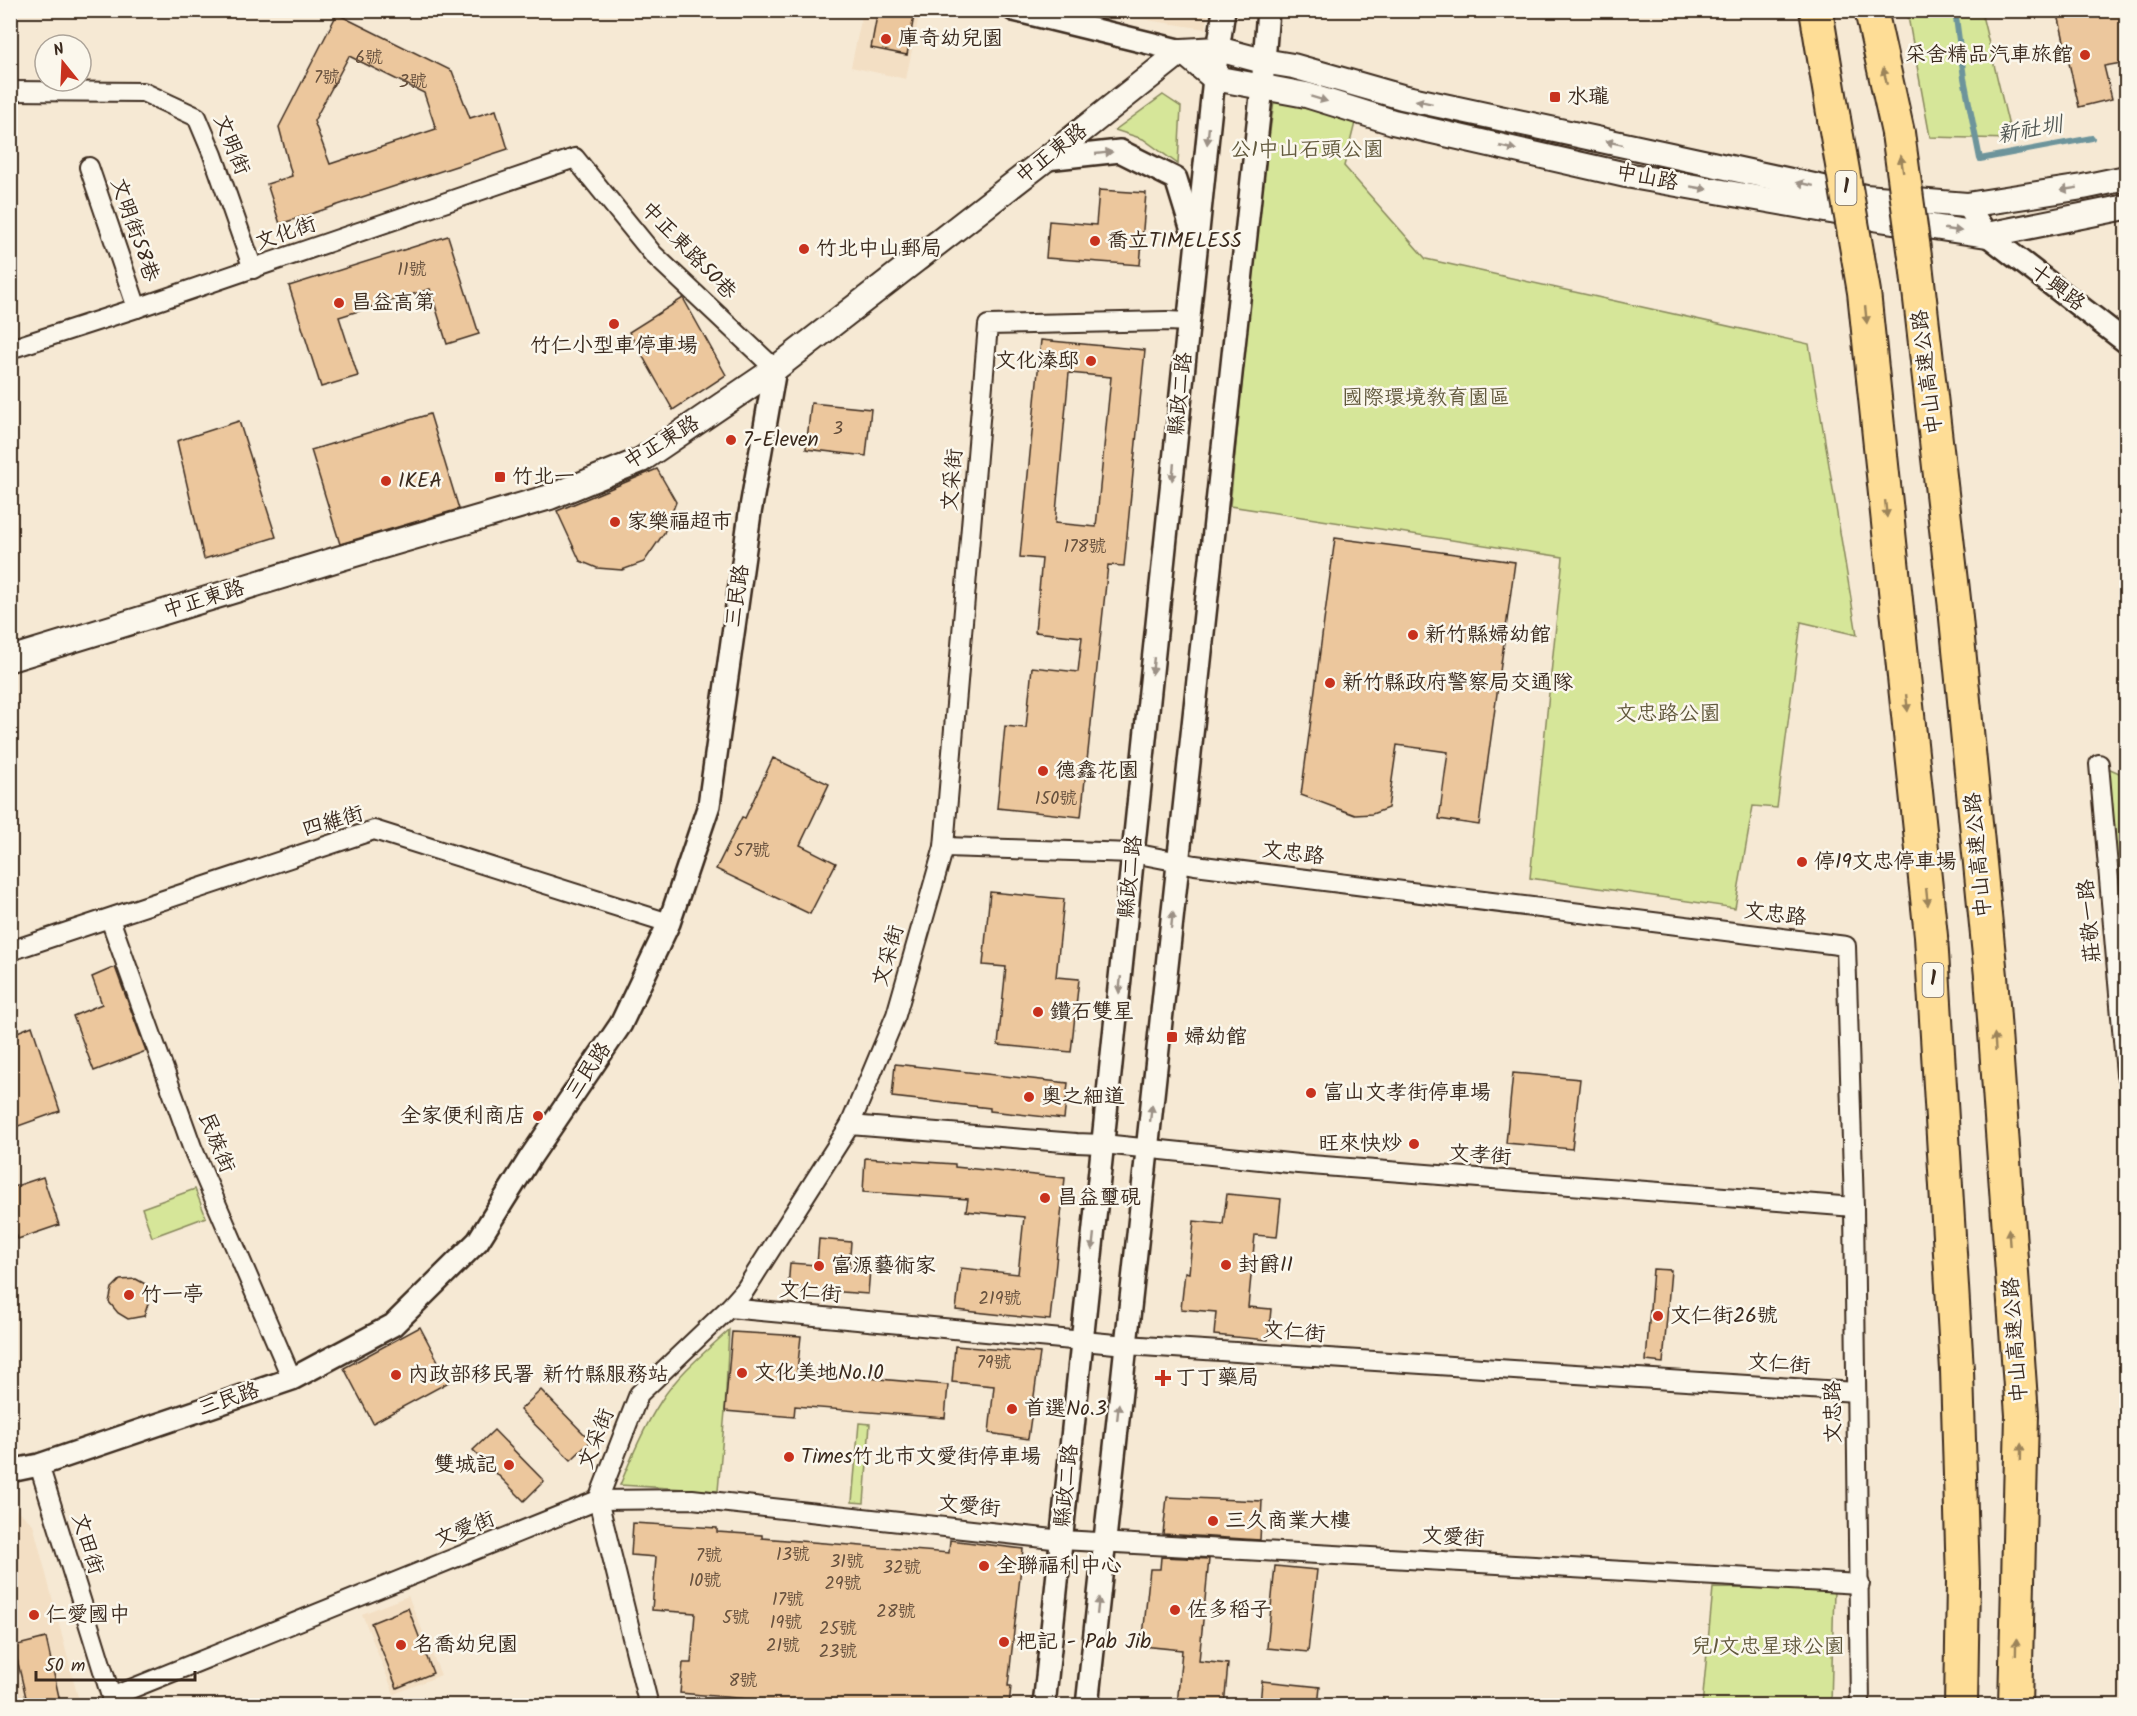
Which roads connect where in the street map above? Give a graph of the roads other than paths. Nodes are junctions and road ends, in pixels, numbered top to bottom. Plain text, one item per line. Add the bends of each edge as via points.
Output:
1 (1014, 10) edge
2 (1224, 10) edge
3 (1268, 10) edge
4 (1816, 10) edge
5 (1871, 10) edge
6 (1218, 49) junction
7 (1182, 51) junction
8 (1263, 61) junction
9 (1215, 78) junction
10 (1262, 87) junction
11 (10, 91) edge
12 (574, 158) joint
13 (1046, 159) junction
14 (89, 167) dead end
15 (2127, 178) edge
16 (1967, 205) junction
17 (2127, 207) edge
18 (1987, 235) junction
19 (1197, 247) junction
20 (253, 269) junction
21 (137, 308) junction
22 (1189, 322) junction
23 (2127, 342) edge
24 (10, 349) edge
25 (775, 369) junction
26 (10, 659) edge
27 (2099, 764) dead end
28 (944, 847) junction
29 (1133, 853) junction
30 (1178, 862) junction
31 (110, 919) junction
32 (669, 923) junction
33 (10, 951) edge
34 (2127, 1074) edge
35 (850, 1125) junction
36 (1103, 1144) junction
37 (1147, 1148) junction
38 (1854, 1207) junction
39 (729, 1308) junction
40 (1083, 1342) junction
41 (1126, 1345) junction
42 (292, 1378) junction
43 (1856, 1392) junction
44 (39, 1465) junction
45 (10, 1471) edge
46 (598, 1500) junction
47 (1062, 1540) junction
48 (1104, 1542) junction
49 (1860, 1584) junction
50 (113, 1701) edge
51 (649, 1706) edge
52 (1044, 1706) edge
53 (1087, 1706) edge
54 (1860, 1706) edge
55 (1961, 1706) edge
56 (2015, 1706) edge

1 - 7 street, 中山路
2 - 6 street, 縣政二路
3 - 8 street, 縣政二路
4 -> 55 highway, 1, bridge via 1864,292 1931,936 1957,1370 1963,1582
56 -> 5 highway, 中山高速公路, bridge via 2021,1403 1989,964 1955,608 1916,264 1898,133
6 - 7 main road, 中山路
6 - 8 main road, 中山路
6 - 9 street, 縣政二路
7 - 9 main road, 中山路
7 - 13 main road, 中正東路
8 - 10 street, 縣政二路
16 -> 8 main road, 中山路 via 1865,197 1402,97
9 - 10 main road, 中山路
9 -> 19 street, 縣政二路
10 -> 18 main road, 中山路 via 1306,95 1393,122 1626,175
10 - 30 street, 縣政二路
11 - 20 street, 文明街 via 143,92 197,117
12 - 20 street, 文化街
12 - 25 street, 中正東路50巷 via 653,254
13 -> 19 street via 1120,151 1176,179
13 - 25 main road, 中正東路
14 - 21 street, 文明街58巷
15 -> 16 main road, 中山路
16 - 18 street, 十興路
17 - 18 main road, 中山路
18 - 23 street, 十興路
19 - 22 street, 縣政二路
20 - 21 street, 文化街
21 - 24 street, 文化街
22 - 28 street, 文采街 via 988,325
22 -> 29 street, 縣政二路
25 - 26 main road, 中正東路 via 641,460 550,497
25 - 32 street, 三民路 via 750,513 709,805
27 - 34 street, 莊敬一路
28 - 29 street, 文忠路
28 - 35 street, 文采街 via 896,1015
29 - 30 street, 文忠路
29 -> 36 street, 縣政二路
37 -> 30 street, 縣政二路
30 - 38 street, 文忠路 via 1846,946
31 - 32 street, 四維街 via 374,830
31 - 33 street, 四維街
31 - 42 street, 民族街 via 192,1147
32 - 42 street, 三民路 via 621,1024 478,1241 393,1325
35 - 36 street, 文孝街
35 - 39 street, 文采街 via 745,1290
36 - 37 street, 文孝街
36 -> 40 street, 縣政二路
37 - 38 street, 文孝街 via 1310,1165
37 - 41 street, 縣政二路
38 - 43 street, 文忠路
39 - 40 street, 文仁街
39 - 46 street, 文采街 via 639,1394
40 - 41 street, 文仁街
40 - 47 street, 縣政二路
41 - 43 street, 文仁街
48 -> 41 street, 縣政二路
42 - 44 street, 三民路
43 - 49 street, 文忠路
44 - 45 street, 三民路
44 - 50 street, 文田街
46 - 47 street, 文愛街 via 692,1499
46 - 50 street, 文愛街
46 - 51 street, 文采街
47 - 48 street, 文愛街
47 - 52 street, 縣政二路
48 - 49 street, 文愛街
53 -> 48 street, 縣政二路
49 - 54 street, 文忠路

